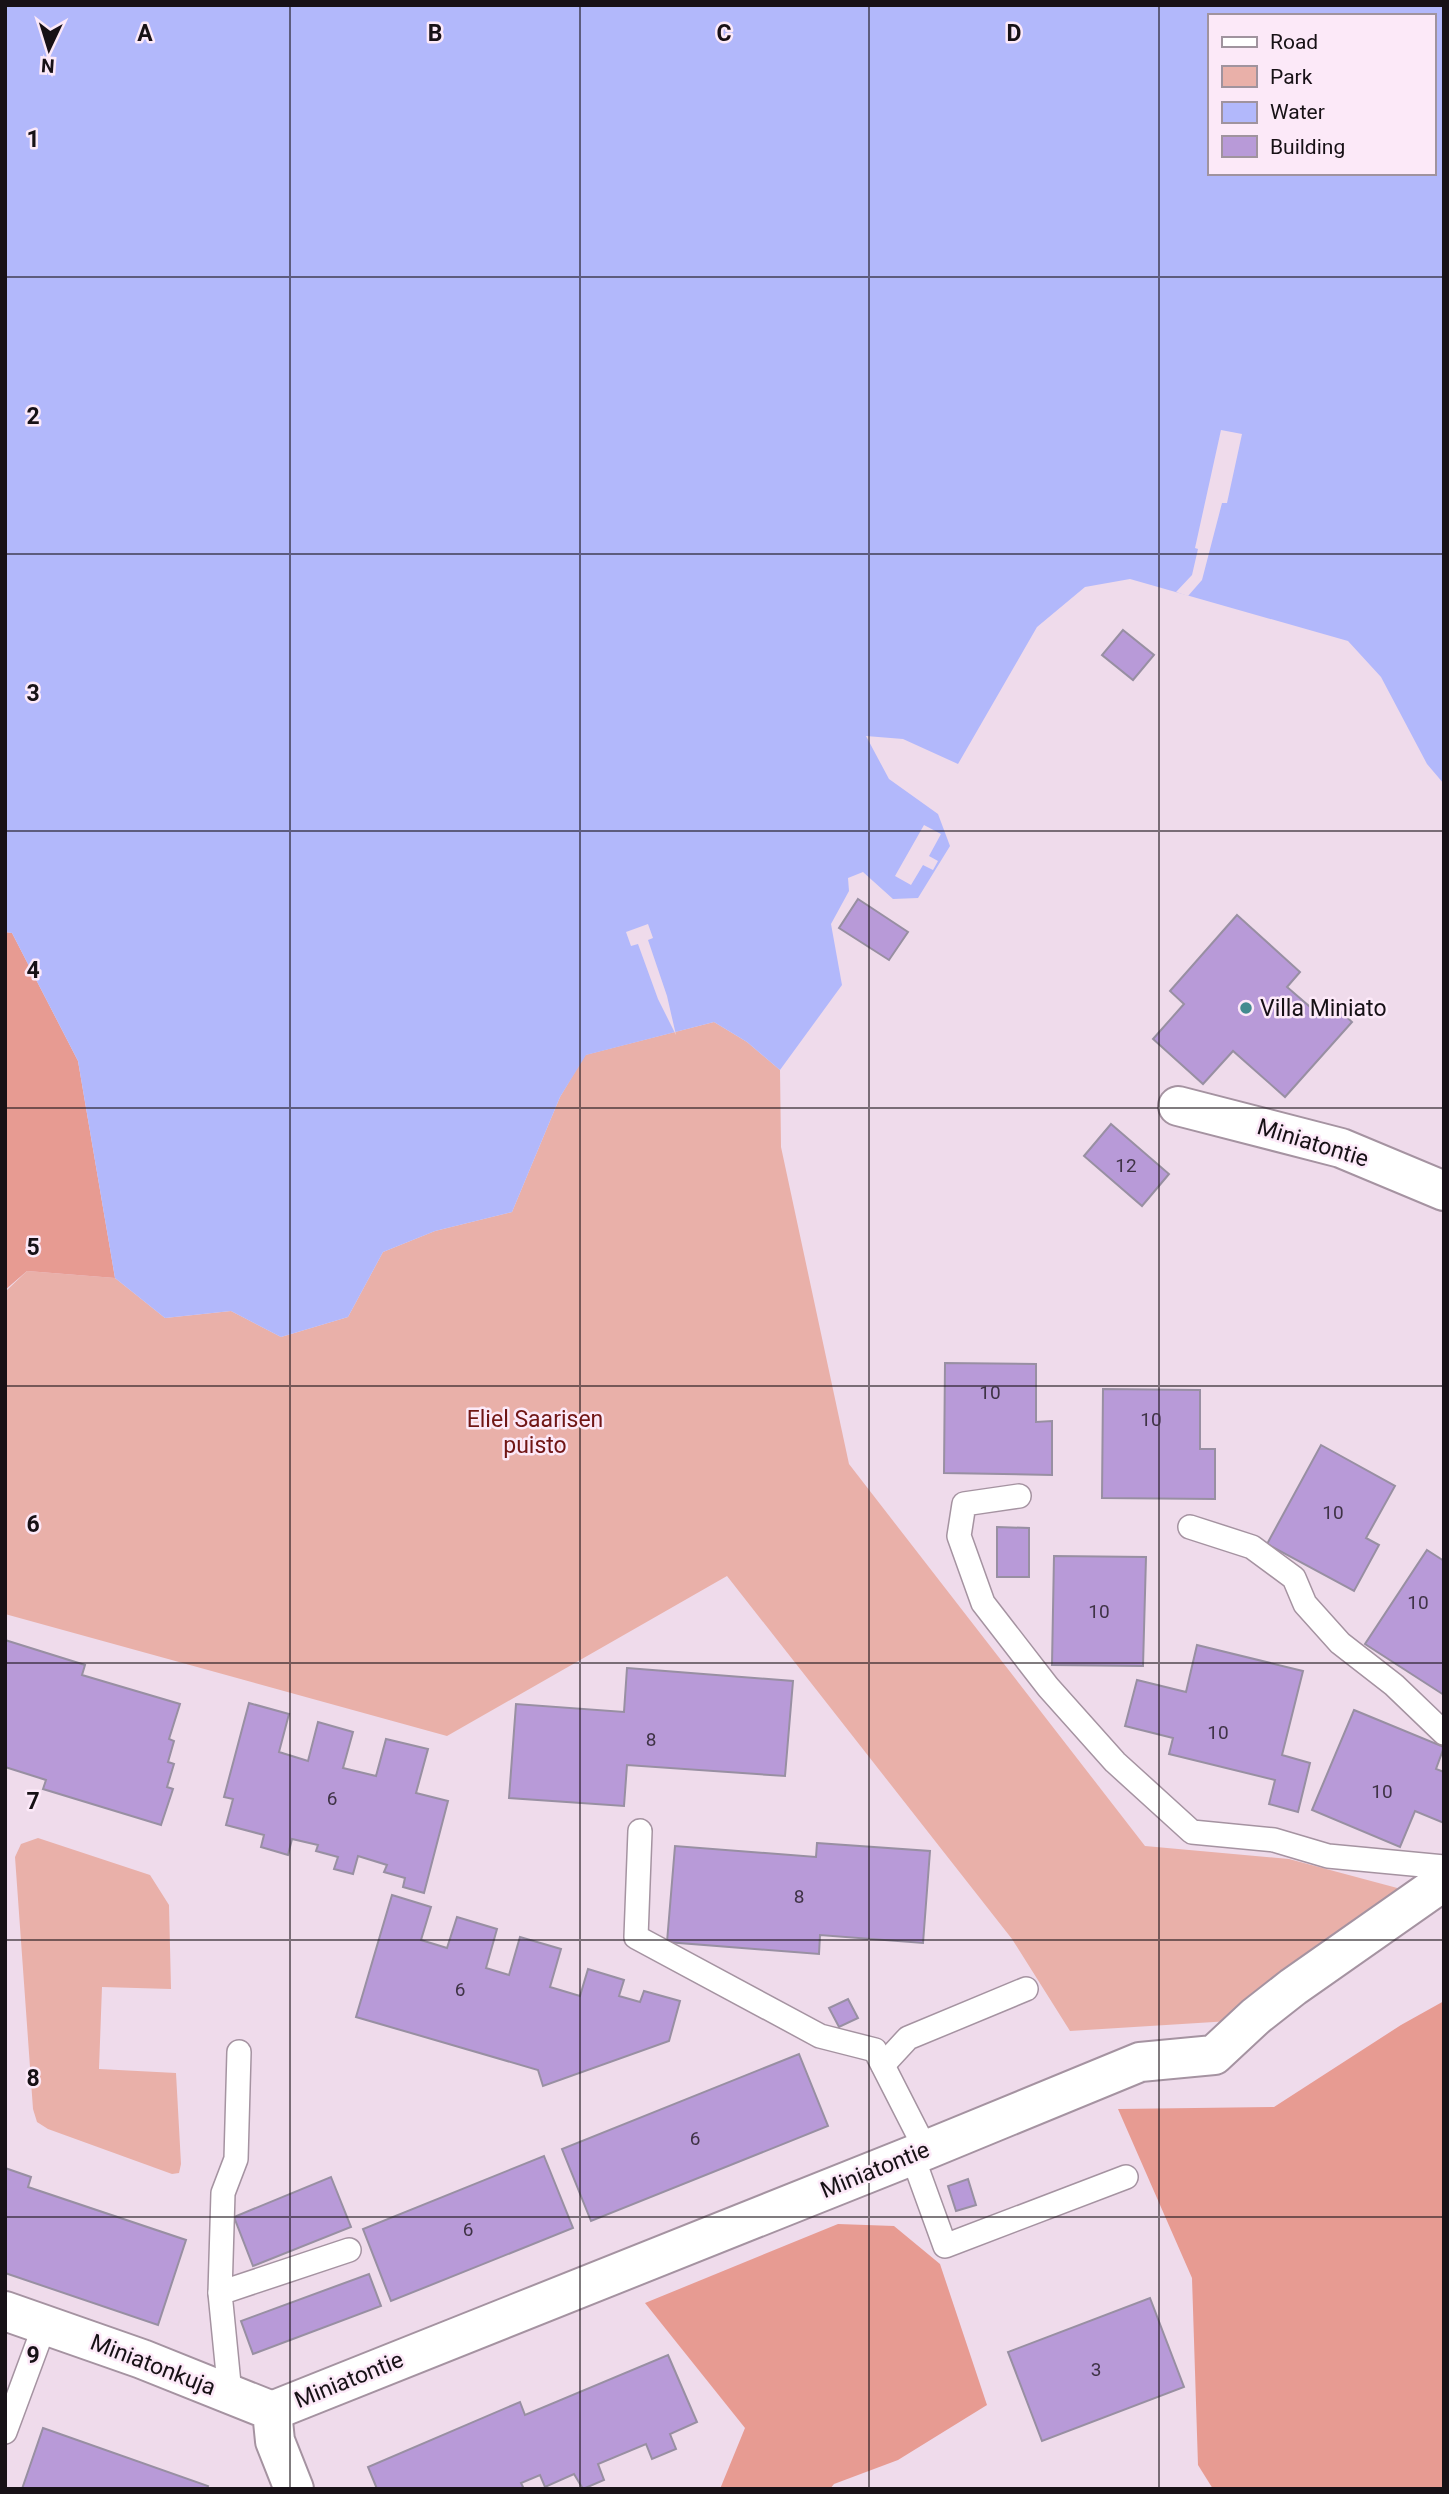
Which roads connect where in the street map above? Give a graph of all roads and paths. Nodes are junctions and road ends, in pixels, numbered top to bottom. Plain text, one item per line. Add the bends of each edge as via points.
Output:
1 (1178, 1106) dead end
2 (1444, 1191) edge
3 (1019, 1496) dead end
4 (1190, 1527) dead end
5 (1444, 1733) edge
6 (640, 1831) dead end
7 (1444, 1867) edge
8 (1444, 1881) edge
9 (1026, 1989) dead end
10 (239, 2052) dead end
11 (883, 2065) junction
12 (919, 2153) junction
13 (1126, 2176) dead end
14 (349, 2250) dead end
15 (220, 2293) junction
16 (5, 2311) edge
17 (44, 2325) junction
18 (230, 2394) junction
19 (274, 2426) junction
20 (5, 2432) edge
21 (294, 2489) edge

1 - 2 street, Miniatontie via 1341,1147
3 - 7 lane via 964,1504 959,1536 983,1602 1048,1687 1115,1762 1192,1832 1274,1840 1328,1856
4 - 5 lane via 1252,1547 1294,1578 1304,1604 1339,1643 1394,1685
6 - 11 lane via 636,1937 820,2036 875,2050
8 - 12 street, Miniatontie via 1293,1987 1214,2055 1140,2062
9 - 11 lane via 908,2038
10 - 15 lane via 236,2158 223,2193
11 - 12 lane
12 - 13 lane via 945,2246
12 - 19 street, Miniatontie
14 - 15 lane
15 - 18 lane
16 - 17 street, Miniatonkuja
17 - 18 street, Miniatonkuja
17 - 20 lane
18 - 19 street, Miniatonkuja
19 - 21 street

